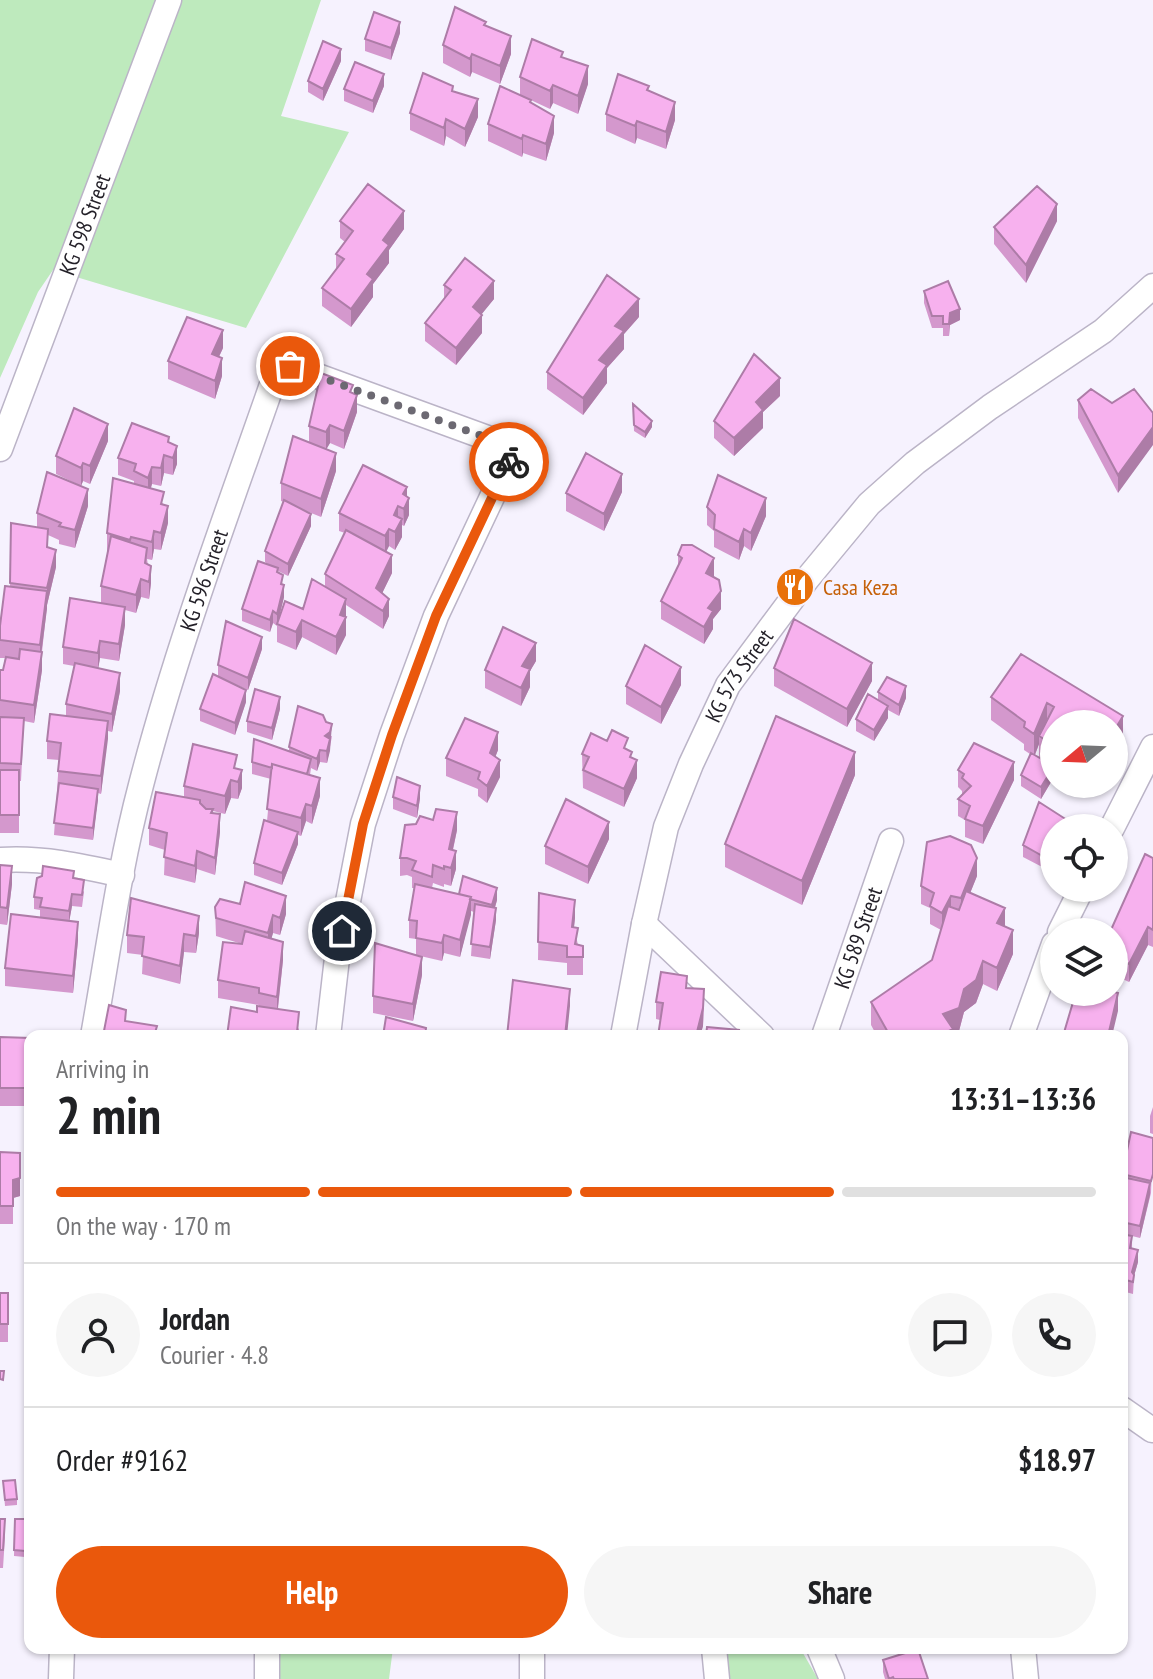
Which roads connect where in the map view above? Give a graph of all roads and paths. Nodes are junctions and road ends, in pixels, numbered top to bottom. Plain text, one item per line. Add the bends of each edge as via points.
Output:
1 (169, 0) edge
2 (1153, 286) edge
3 (0, 449) edge
4 (1153, 747) edge
5 (1119, 814) edge
6 (891, 841) dead end
7 (0, 860) edge
8 (122, 875) junction
9 (644, 924) junction
10 (1040, 983) edge
11 (94, 1030) edge
12 (329, 1030) edge
13 (624, 1030) edge
14 (756, 1030) edge
15 (826, 1030) edge
16 (1023, 1030) edge
17 (1128, 1414) edge
18 (1153, 1433) edge
19 (62, 1654) edge
20 (267, 1654) edge
21 (532, 1654) edge
22 (715, 1654) edge
23 (822, 1654) edge
24 (1024, 1654) edge
25 (61, 1679) edge
26 (267, 1679) edge
27 (532, 1679) edge
28 (717, 1679) edge
29 (832, 1679) edge
30 (1026, 1679) edge

1 - 3 street, KG 598 Street
2 - 9 street, KG 573 Street via 1103,331 915,463 869,504 807,579 728,685 666,827
4 - 5 street
6 - 15 street, KG 589 Street
7 - 8 street via 80,865
8 - 11 street, KG 596 Street
8 - 12 street, KG 596 Street via 141,786 183,643 281,368 290,366 501,443 510,450 509,461 436,616 363,824
9 - 13 street, KG 573 Street
9 - 14 street
10 - 16 street
17 - 18 street
19 - 25 street
20 - 26 street
21 - 27 street
22 - 28 street
23 - 29 street
24 - 30 street

